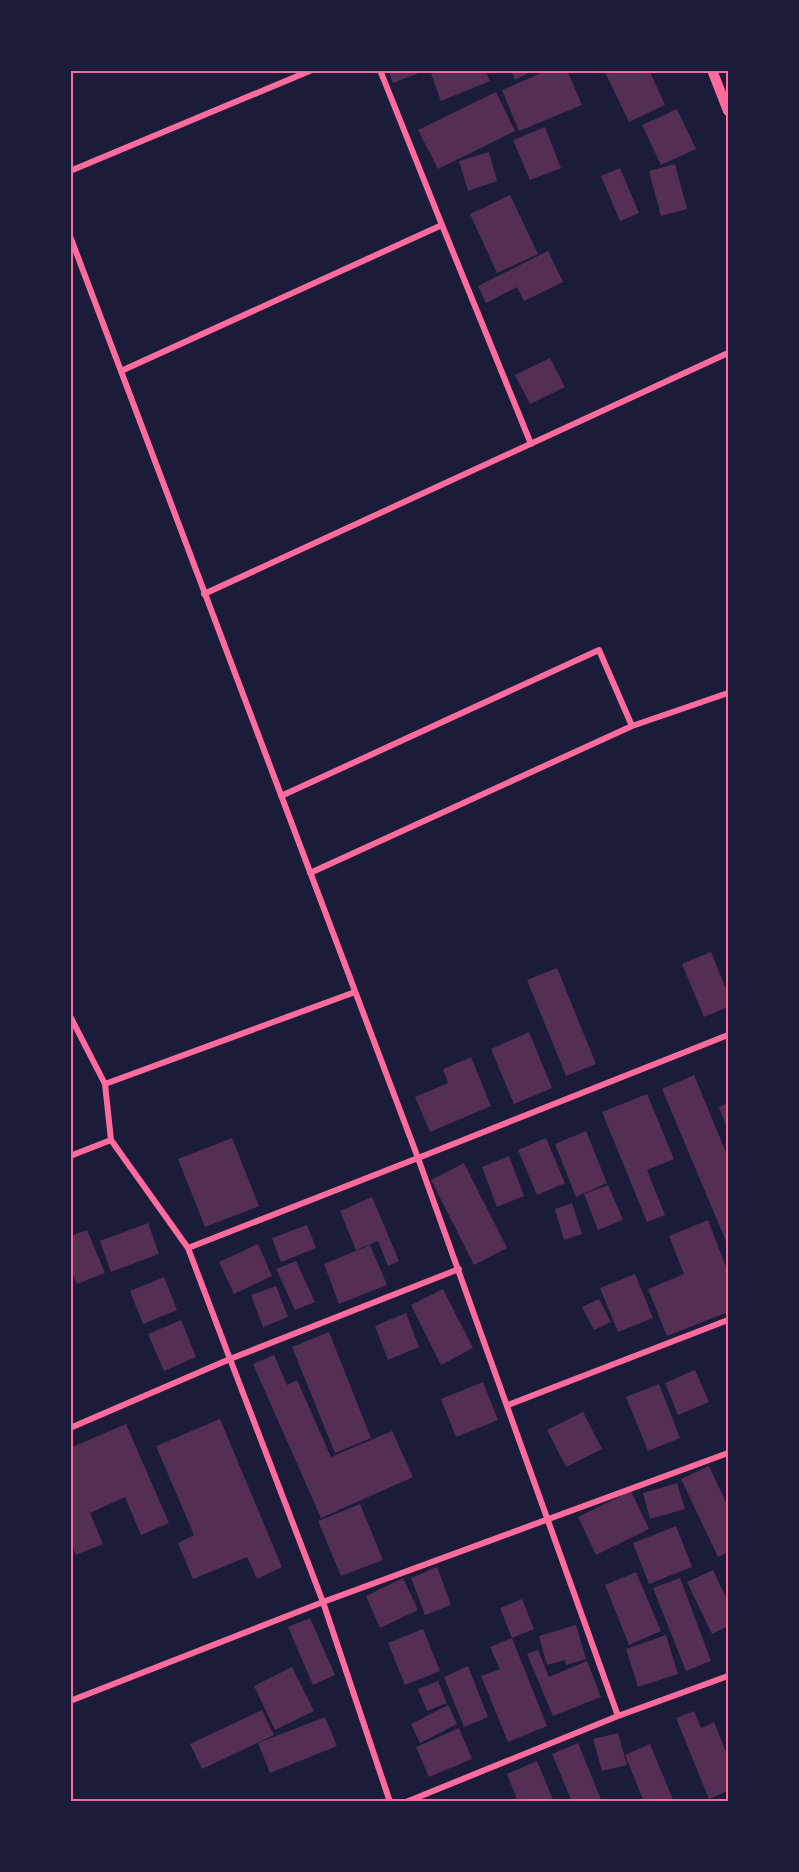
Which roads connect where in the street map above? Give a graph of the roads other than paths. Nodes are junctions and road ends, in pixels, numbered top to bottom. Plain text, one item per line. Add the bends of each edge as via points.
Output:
1 (312, 70) edge
2 (380, 70) edge
3 (712, 70) edge
4 (729, 111) edge
5 (70, 171) edge
6 (442, 225) junction
7 (70, 236) edge
8 (729, 353) edge
9 (121, 371) junction
10 (531, 444) junction
11 (204, 594) junction
12 (729, 693) edge
13 (632, 726) junction
14 (281, 796) junction
15 (310, 873) junction
16 (355, 992) junction
17 (70, 1016) edge
18 (729, 1035) edge
19 (105, 1084) junction
20 (111, 1140) junction
21 (70, 1156) edge
22 (418, 1158) junction
23 (189, 1248) junction
24 (459, 1269) junction
25 (729, 1320) edge
26 (231, 1359) junction
27 (508, 1405) junction
28 (70, 1428) edge
29 (729, 1453) edge
30 (550, 1520) junction
31 (322, 1602) junction
32 (729, 1676) edge
33 (70, 1701) edge
34 (618, 1716) junction
35 (390, 1802) edge
36 (406, 1802) edge

1 - 5 street
2 - 6 street
3 - 4 street
6 - 9 street
6 - 10 street
7 - 9 street
8 - 10 street
9 - 11 street
10 - 11 street
11 - 14 street
12 - 13 street
13 - 14 street via 599,650
13 - 15 street
14 - 15 street
15 - 16 street
16 - 19 street
16 - 22 street
17 - 19 street
18 - 22 street
19 - 20 street
20 - 21 street
20 - 23 street
22 - 23 street
22 - 24 street
23 - 26 street
24 - 26 street
24 - 27 street
25 - 27 street
26 - 28 street
26 - 31 street
27 - 30 street
29 - 30 street
30 - 31 street
30 - 34 street
31 - 33 street
31 - 35 street
32 - 34 street
34 - 36 street

